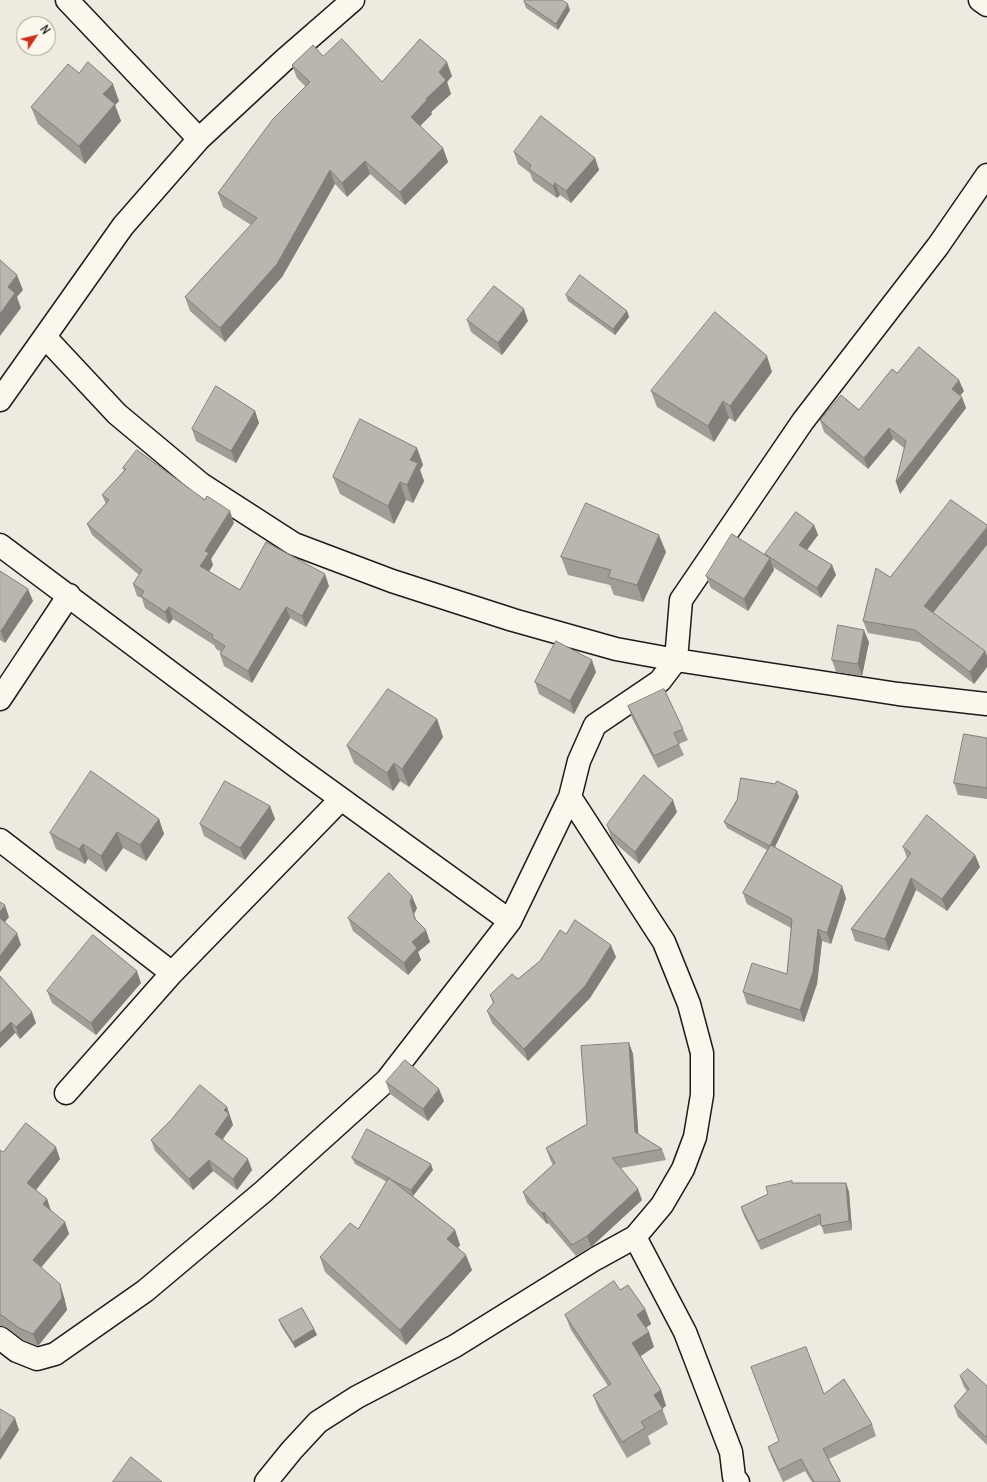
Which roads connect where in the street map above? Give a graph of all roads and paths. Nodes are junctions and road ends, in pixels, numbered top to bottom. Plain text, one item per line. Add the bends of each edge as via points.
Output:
1 (67, 0) edge
2 (353, 0) edge
3 (980, 0) edge
4 (987, 5) edge
5 (199, 139) junction
6 (987, 175) edge
7 (45, 337) junction
8 (0, 400) edge
9 (0, 545) edge
10 (69, 595) junction
11 (676, 660) junction
12 (0, 700) edge
13 (987, 704) edge
14 (570, 797) junction
15 (341, 799) junction
16 (0, 840) edge
17 (510, 921) junction
18 (172, 973) junction
19 (66, 1093) dead end
20 (636, 1237) junction
21 (0, 1338) edge
22 (266, 1482) edge
23 (738, 1482) edge

1 - 5 street
2 - 5 street
3 - 4 street
5 - 7 street via 123,226
6 - 11 street via 938,246 803,421 682,600
7 - 8 street
7 - 11 street via 117,414 200,484 294,544 392,581 513,620 616,649
9 - 10 street
10 - 12 street
10 - 15 street
11 - 13 street via 898,694
11 - 14 street via 660,681 595,725 579,761
14 - 17 street
14 - 20 street via 664,942 689,1004 702,1053 702,1096 696,1137 662,1205
15 - 17 street
15 - 18 street
16 - 18 street
17 - 21 street via 387,1080 264,1191 145,1291 54,1354 36,1359 17,1351
18 - 19 street
20 - 22 street via 595,1259 455,1346 357,1397 318,1422
20 - 23 street via 685,1332 731,1452 734,1477

